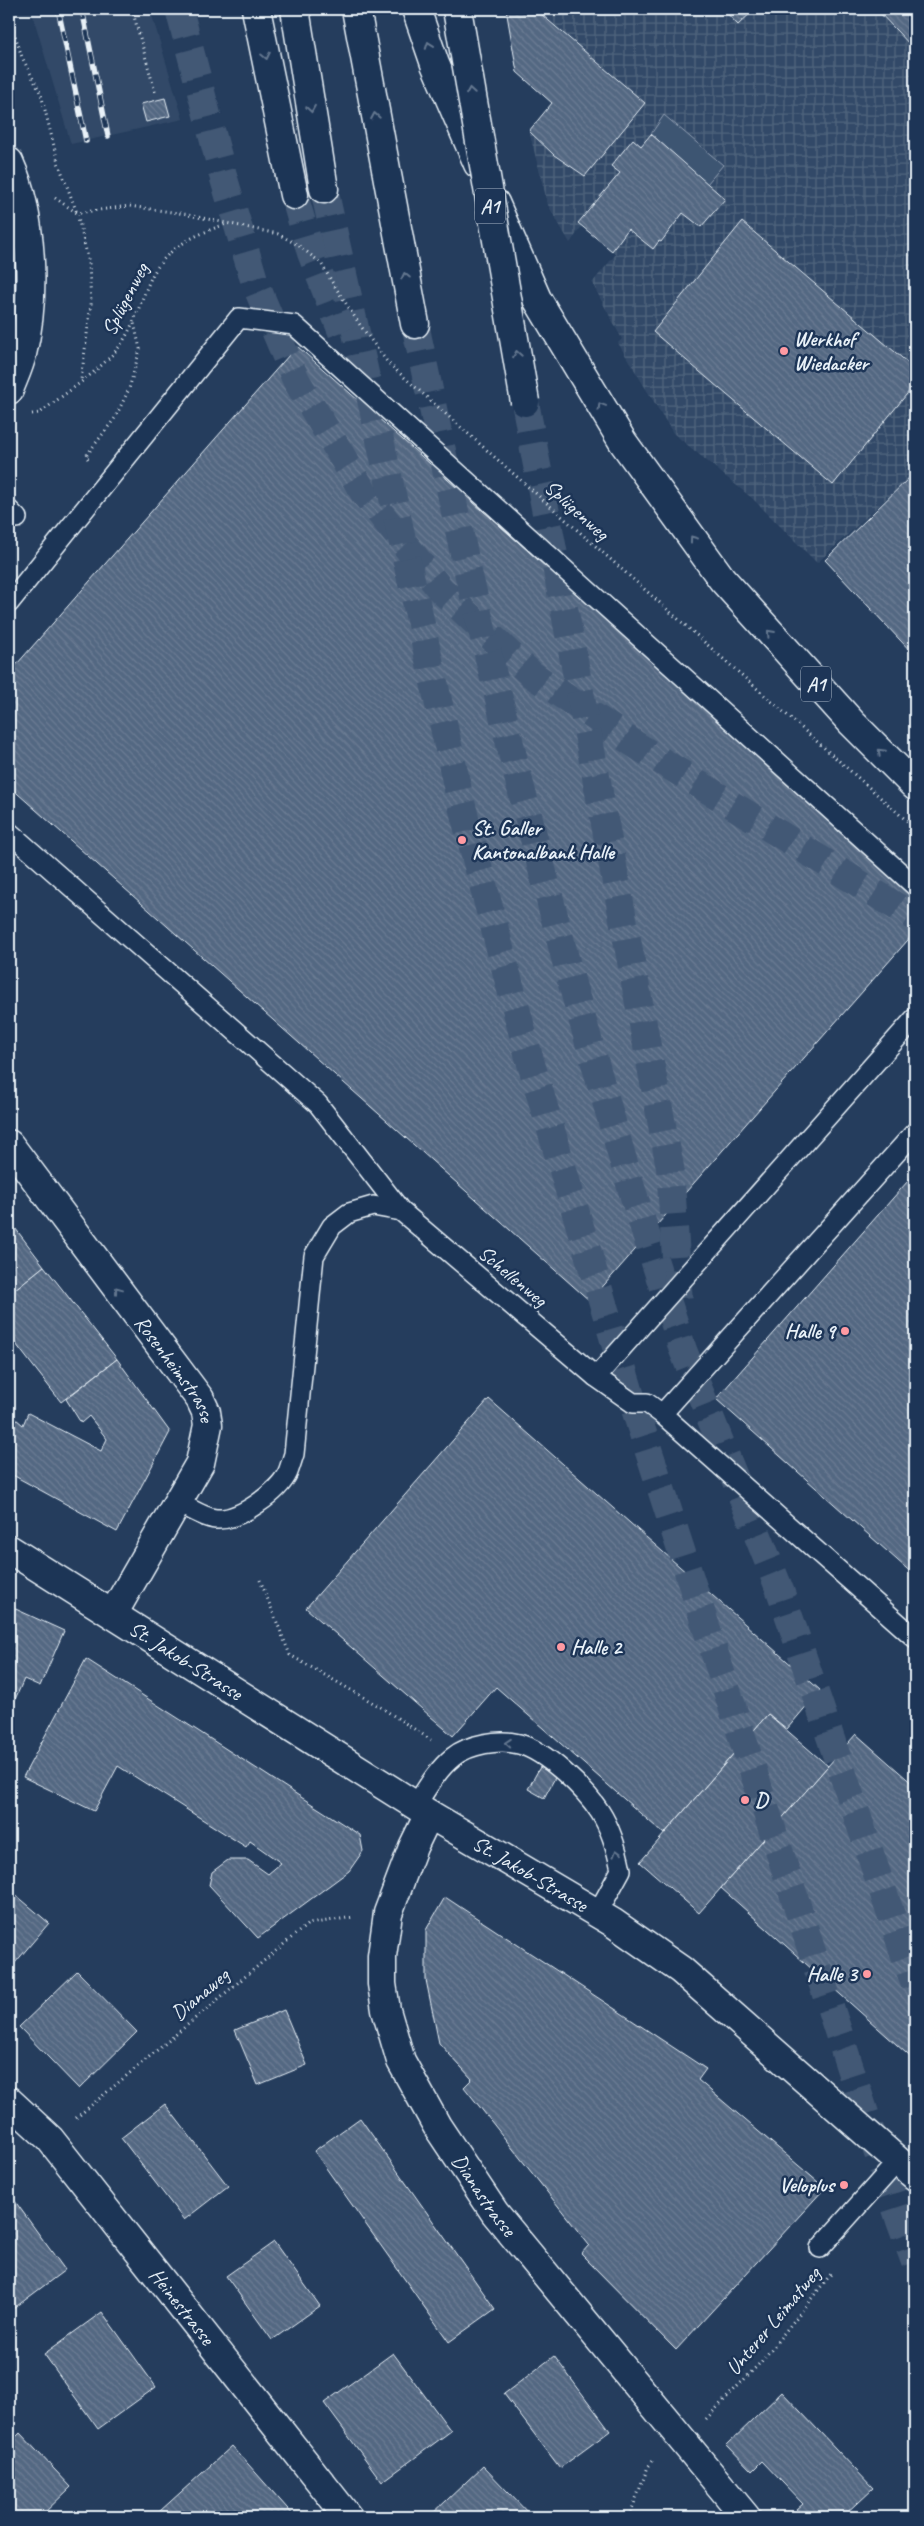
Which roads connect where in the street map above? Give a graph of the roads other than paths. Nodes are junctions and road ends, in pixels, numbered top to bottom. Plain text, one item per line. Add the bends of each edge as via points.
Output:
1 (256, 9) edge
2 (295, 9) edge
3 (356, 9) edge
4 (416, 9) edge
5 (457, 9) edge
6 (9, 162) edge
7 (324, 189) tunnel mouth
8 (294, 195) tunnel mouth
9 (415, 324) tunnel mouth
10 (9, 390) edge
11 (525, 402) tunnel mouth
12 (9, 603) edge
13 (915, 786) edge
14 (9, 832) edge
15 (915, 886) edge
16 (915, 1018) edge
17 (915, 1132) edge
18 (9, 1144) edge
19 (401, 1211) junction
20 (596, 1377) junction
21 (662, 1414) junction
22 (177, 1502) junction
23 (9, 1549) edge
24 (113, 1614) junction
25 (915, 1638) edge
26 (423, 1810) junction
27 (598, 1912) junction
28 (9, 2101) edge
29 (907, 2168) edge
30 (820, 2248) dead end
31 (348, 2517) edge
32 (746, 2517) edge

1 -> 8 main road
2 -> 7 main road
9 -> 3 main road
13 -> 4 main road, A1 via 852,723 722,579 623,442 537,299 439,73
11 -> 5 main road, A1, bridge
6 - 10 main road via 22,200 26,230 29,318 22,356
12 - 15 lane via 239,318 294,325
14 - 19 lane, Schellenweg via 318,1104
16 - 20 lane
17 - 21 lane
22 -> 18 main road, Rosenheimstrasse via 200,1463 208,1425 200,1399
19 - 20 lane, Schellenweg
19 - 22 lane via 373,1206 349,1213 332,1226 314,1256 294,1454 287,1473 268,1496 231,1516 216,1519
20 - 21 lane, Schellenweg via 633,1403 648,1403
21 - 25 lane, Schellenweg
22 - 24 main road, Rosenheimstrasse
23 - 24 main road, St. Jakob-Strasse
24 - 26 main road, St. Jakob-Strasse
26 - 27 main road, St. Jakob-Strasse
27 -> 26 lane via 621,1870 616,1849 601,1814 584,1790 546,1758 520,1744 486,1744 454,1756 434,1776
26 - 32 main road, Dianastrasse via 388,1913 382,1956 386,2010 401,2061 437,2126 495,2213
27 - 29 main road, St. Jakob-Strasse via 681,1970
28 - 31 main road, Heinestrasse via 50,2139
29 - 30 lane

